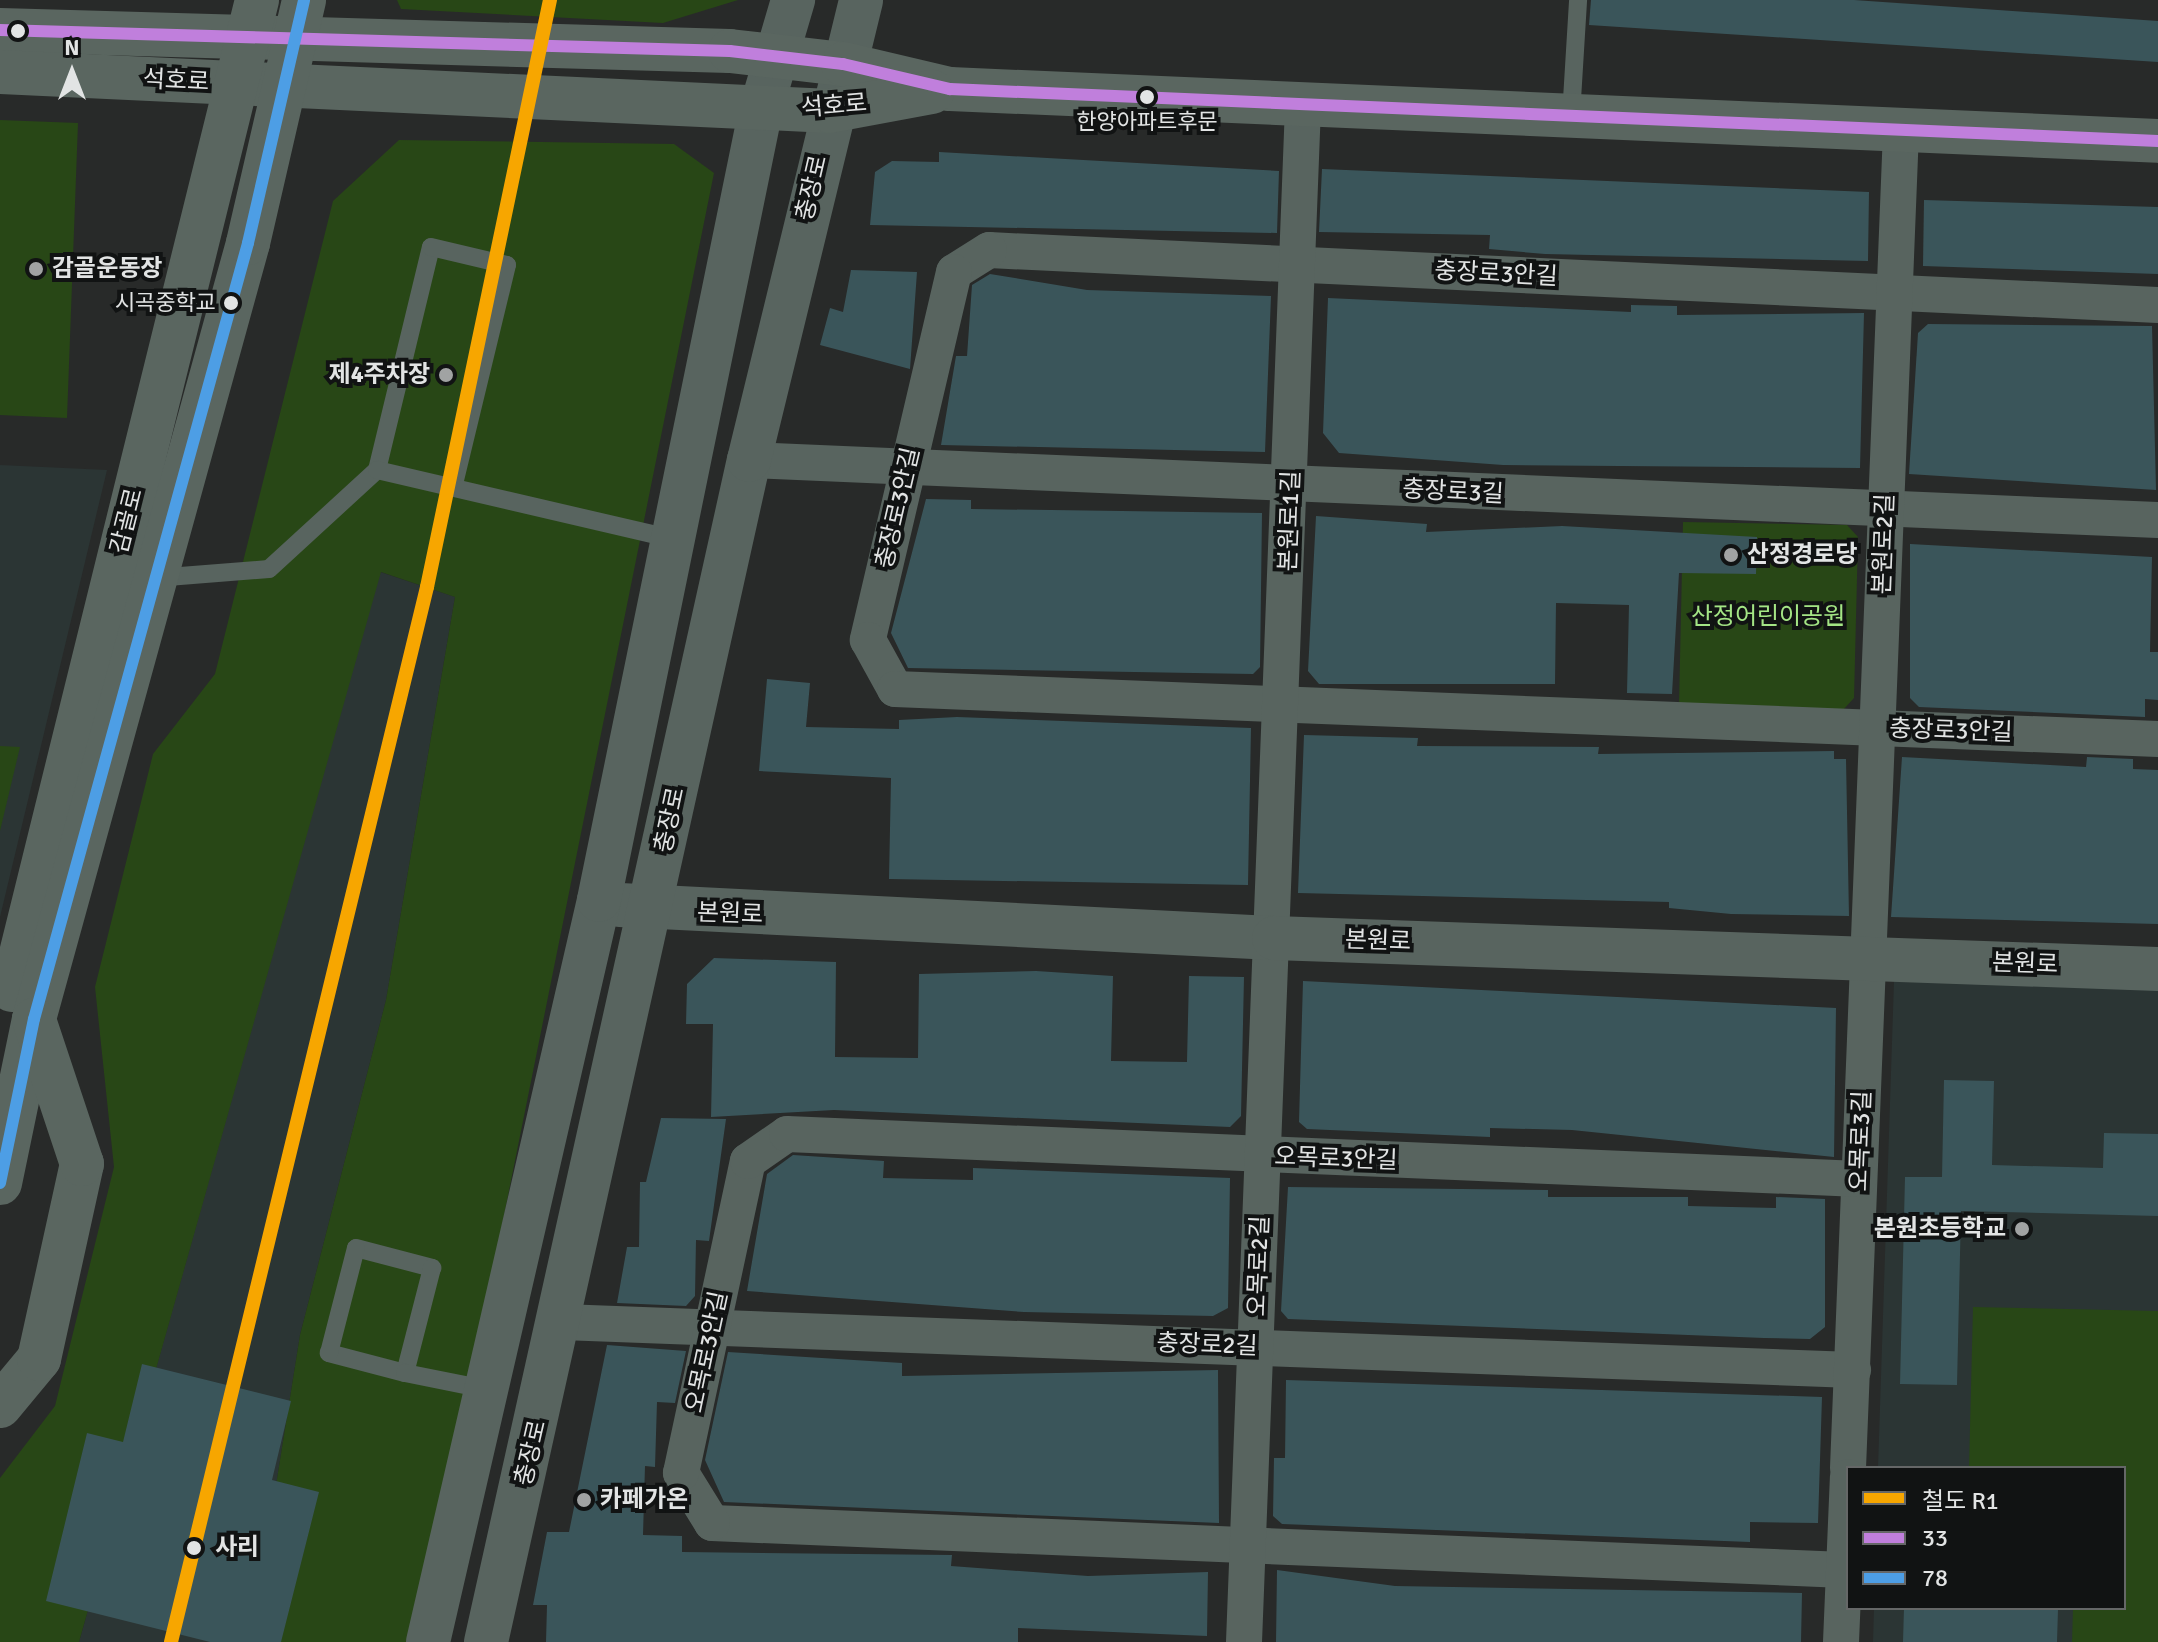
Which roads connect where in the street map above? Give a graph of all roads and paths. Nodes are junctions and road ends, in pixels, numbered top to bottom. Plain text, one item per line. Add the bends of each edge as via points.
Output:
1 (793, 0) edge
2 (861, 0) edge
3 (1578, 0) edge
4 (253, 18) edge
5 (299, 20) edge
6 (0, 30) edge
7 (777, 57) junction
8 (843, 64) junction
9 (0, 72) edge
10 (239, 83) junction
11 (283, 84) junction
12 (950, 89) junction
13 (1303, 105) junction
14 (761, 109) junction
15 (830, 111) junction
16 (1571, 116) junction
17 (1901, 129) junction
18 (2158, 141) edge
19 (1297, 265) junction
20 (1892, 294) junction
21 (2158, 305) edge
22 (749, 460) junction
23 (377, 470) junction
24 (906, 472) junction
25 (1291, 484) junction
26 (453, 488) junction
27 (1885, 511) junction
28 (2158, 520) edge
29 (674, 539) junction
30 (154, 578) junction
31 (1284, 705) junction
32 (1877, 728) junction
33 (2158, 739) edge
34 (599, 900) junction
35 (650, 911) junction
36 (1274, 938) junction
37 (1868, 958) junction
38 (2158, 969) edge
39 (17, 1031) edge
40 (1263, 1157) junction
41 (1859, 1179) junction
42 (0, 1183) edge
43 (562, 1322) junction
44 (712, 1325) junction
45 (1257, 1347) junction
46 (1853, 1370) junction
47 (405, 1373) junction
48 (485, 1389) junction
49 (0, 1406) edge
50 (1848, 1466) edge
51 (1846, 1524) edge
52 (1249, 1546) junction
53 (1844, 1570) junction
54 (428, 1642) edge
55 (486, 1642) edge
56 (1244, 1642) edge
57 (1841, 1642) edge

1 - 7 street
2 - 8 street, 충장로
3 - 16 lane
4 - 5 main road, 석호로
4 - 6 main road, 석호로
4 - 10 main road, 감골로
5 - 7 main road, 석호로 via 360,42 730,51
5 - 11 main road, 감골로
7 - 8 main road, 석호로
7 - 14 street
8 - 12 main road, 석호로
8 - 15 street, 충장로
9 - 10 main road, 석호로
10 - 11 main road, 석호로
10 - 39 main road, 감골로
11 - 14 main road, 석호로
11 - 30 main road, 감골로 via 248,243
12 - 13 main road, 석호로
12 - 15 main road, 석호로
13 - 16 main road, 석호로
13 - 19 street, 본원로1길
14 - 15 main road, 석호로
14 - 29 street
15 - 22 street, 충장로
16 - 17 main road, 석호로
17 - 18 main road, 석호로
17 - 20 street, 본원로2길
19 - 20 street, 충장로3안길
19 - 24 street, 충장로3안길 via 989,250 954,272
19 - 25 street, 본원로1길
20 - 21 street, 충장로3안길
20 - 27 street, 본원로2길
22 - 24 street, 충장로3길
22 - 35 street, 충장로
23 - 26 lane
23 - 26 lane via 431,247 507,265
23 - 30 lane via 269,569
24 - 25 street, 충장로3길
24 - 31 street, 충장로3안길 via 868,640 895,689
25 - 27 street, 충장로3길
25 - 31 street, 본원로1길
26 - 29 lane
27 - 28 street, 충장로3길
27 - 32 street, 본원로2길
29 - 34 street
30 - 39 main road, 감골로
31 - 32 street, 충장로3안길
31 - 36 street, 본원로1길
32 - 33 street, 충장로3안길
32 - 37 street, 본원로2길
34 - 35 street, 본원로
34 - 48 street
35 - 36 street, 본원로
35 - 43 street, 충장로
36 - 37 street, 본원로
36 - 40 street, 오목로2길
37 - 38 street, 본원로
37 - 41 street, 오목로3길
39 - 42 main road, 감골로
39 - 49 main road via 82,1164 39,1359
40 - 41 street, 오목로3안길
40 - 44 street, 오목로3안길 via 787,1134 748,1161
40 - 45 street, 오목로2길
41 - 46 street, 오목로3길
43 - 44 street, 충장로2길
43 - 55 street, 충장로
44 - 45 street, 충장로2길
44 - 52 street, 오목로3안길 via 681,1473 712,1523
45 - 46 street, 충장로2길
45 - 52 street, 오목로2길
46 - 50 street, 오목로3길
47 - 47 lane via 329,1353 356,1248 432,1268
47 - 48 lane
48 - 54 street
51 - 53 street
52 - 53 street, 오목로3안길
52 - 56 street, 오목로2길
53 - 57 street

